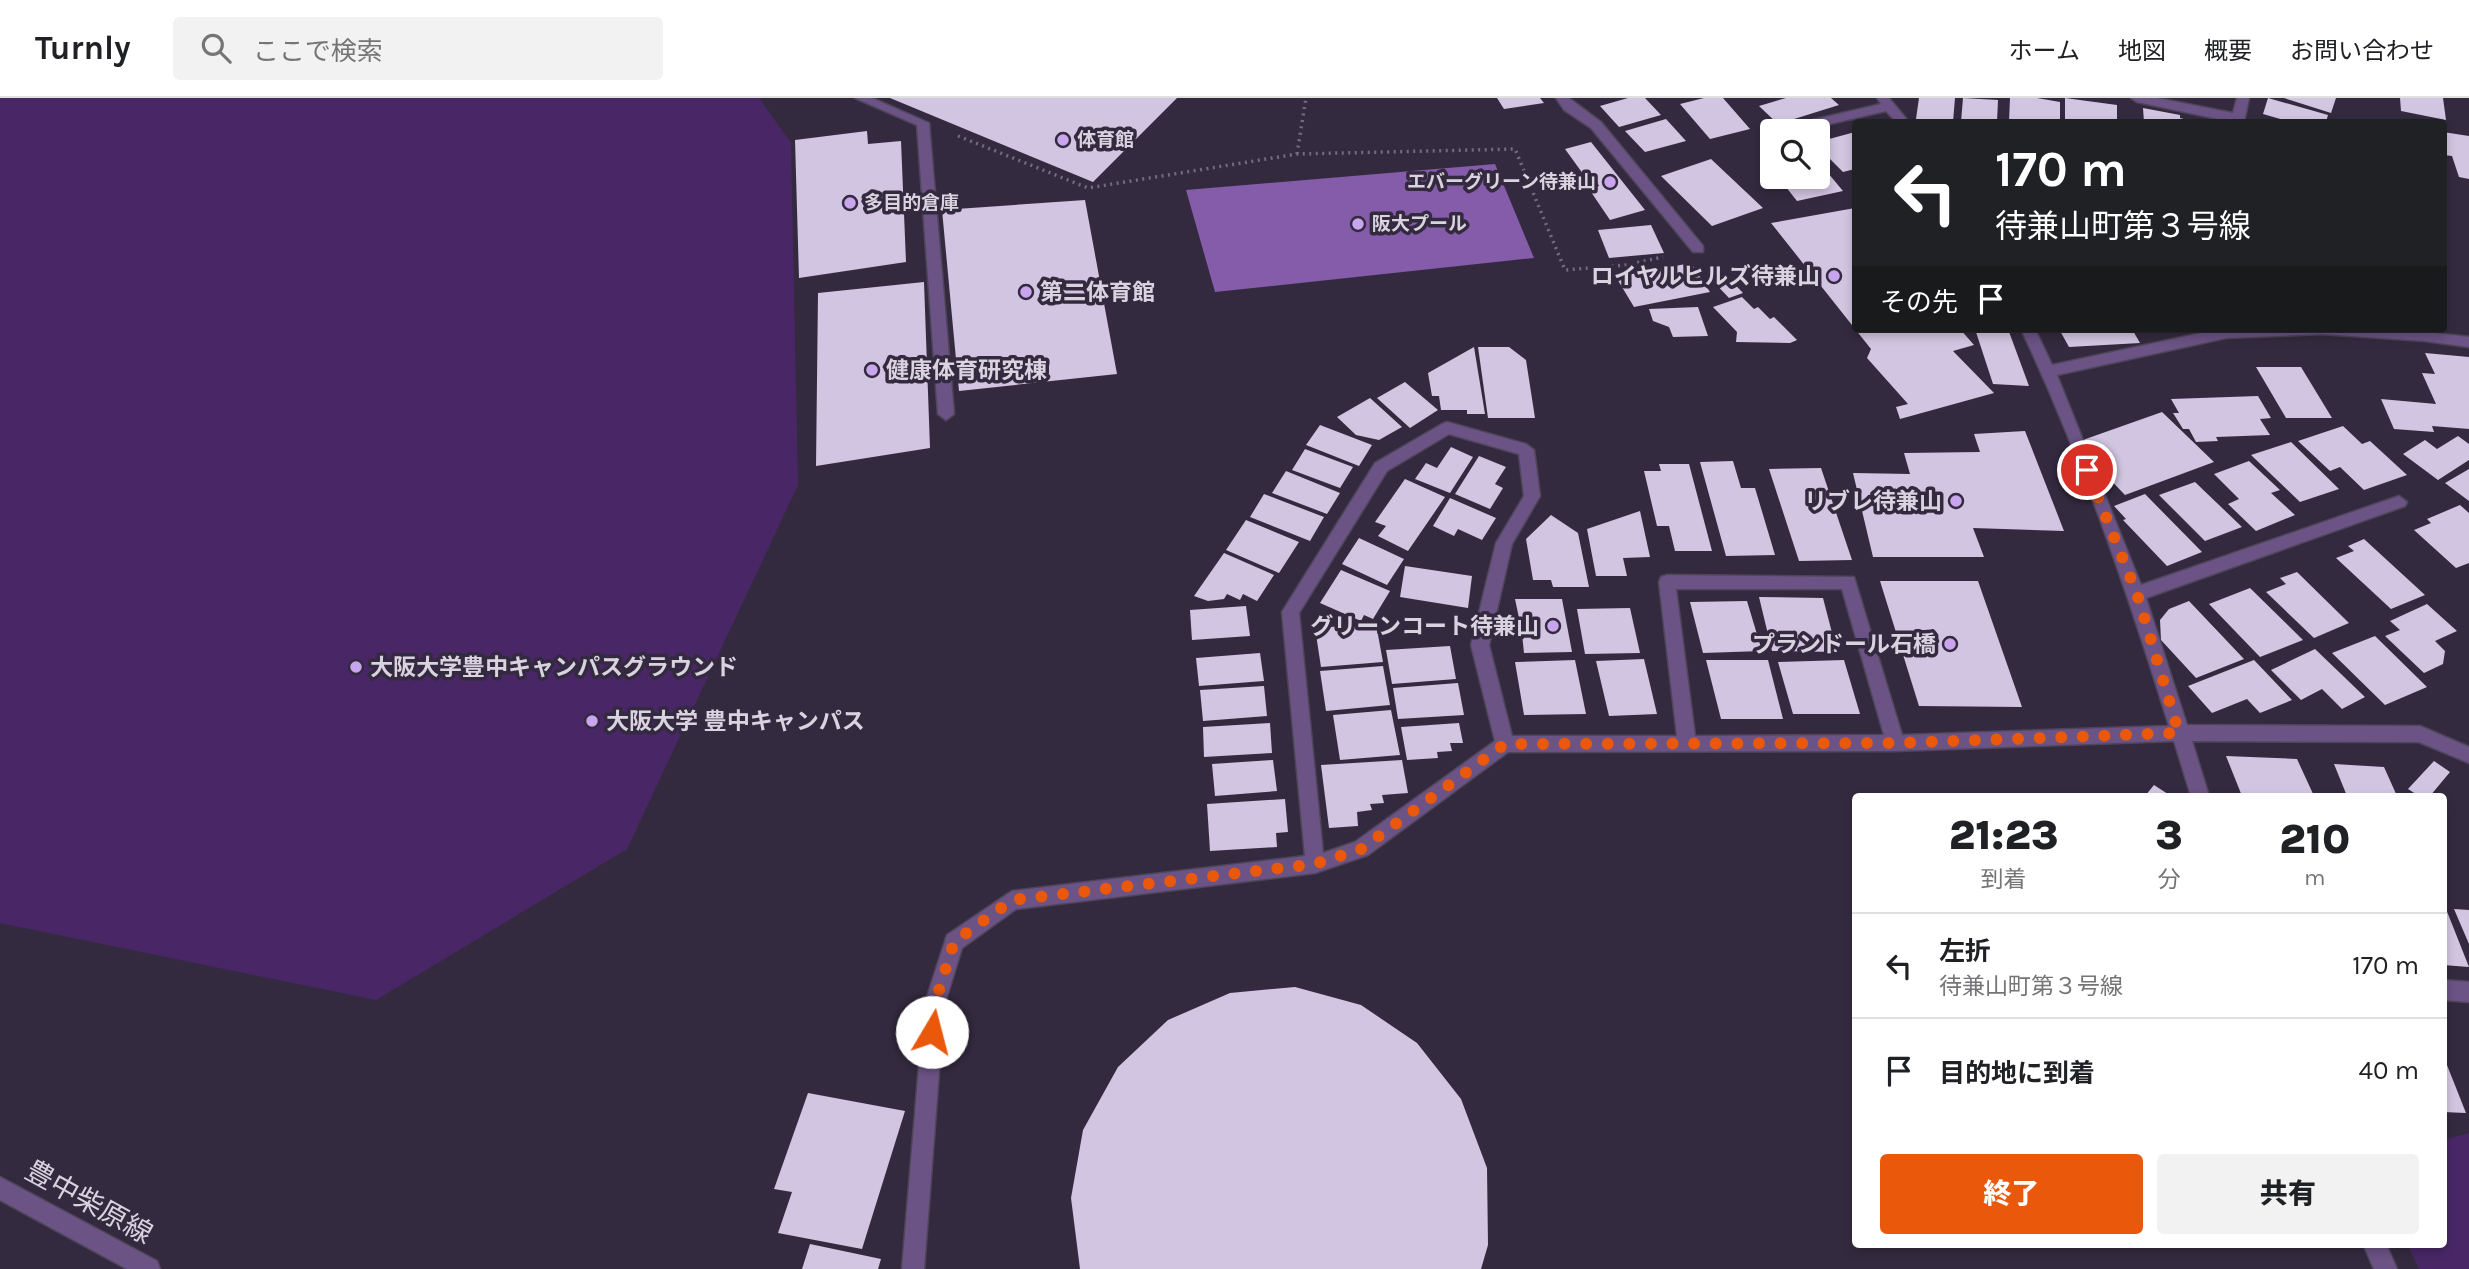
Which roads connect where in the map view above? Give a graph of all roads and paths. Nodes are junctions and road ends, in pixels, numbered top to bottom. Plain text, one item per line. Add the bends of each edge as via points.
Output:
1 (861, 98) edge
2 (1306, 98) edge
3 (1562, 98) edge
4 (2137, 98) edge
5 (2243, 98) edge
6 (1886, 102) edge
7 (1826, 119) edge
8 (1900, 119) edge
9 (2233, 119) edge
10 (2238, 119) edge
11 (923, 123) junction
12 (1297, 154) junction
13 (1698, 249) joint
14 (2030, 333) edge
15 (2217, 333) edge
16 (2374, 333) edge
17 (2469, 342) edge
18 (2048, 371) junction
19 (946, 414) dead end
20 (2399, 502) dead end
21 (2137, 594) junction
22 (2179, 733) junction
23 (1687, 741) junction
24 (1895, 743) junction
25 (1505, 744) junction
26 (2469, 755) edge
27 (2199, 793) edge
28 (1315, 864) junction
29 (2447, 990) edge
30 (2469, 992) edge
31 (0, 1188) edge
32 (2376, 1248) edge
33 (149, 1269) edge
34 (913, 1269) edge
35 (2386, 1269) edge

1 - 11 street
2 - 12 path
3 - 13 street via 1596,125
4 - 9 street
5 - 10 street
6 - 7 street
6 - 8 street
11 - 12 path via 1088,188
11 - 19 street
12 - 13 path via 1515,149 1565,270 1626,265
14 - 18 street
15 - 18 street
16 - 17 street
18 - 21 street
20 - 21 street
21 - 22 street
22 - 24 street
22 - 26 street via 2420,734
22 - 27 street
23 - 24 street
23 - 24 street via 1667,582 1848,582
23 - 25 street
25 - 28 street via 1361,849
25 - 28 street via 1480,645 1504,543 1532,496 1526,450 1447,428 1381,467 1290,612
28 - 34 street via 1012,900 954,942 934,1006
29 - 30 street
31 - 33 street, 豊中柴原線
32 - 35 street

